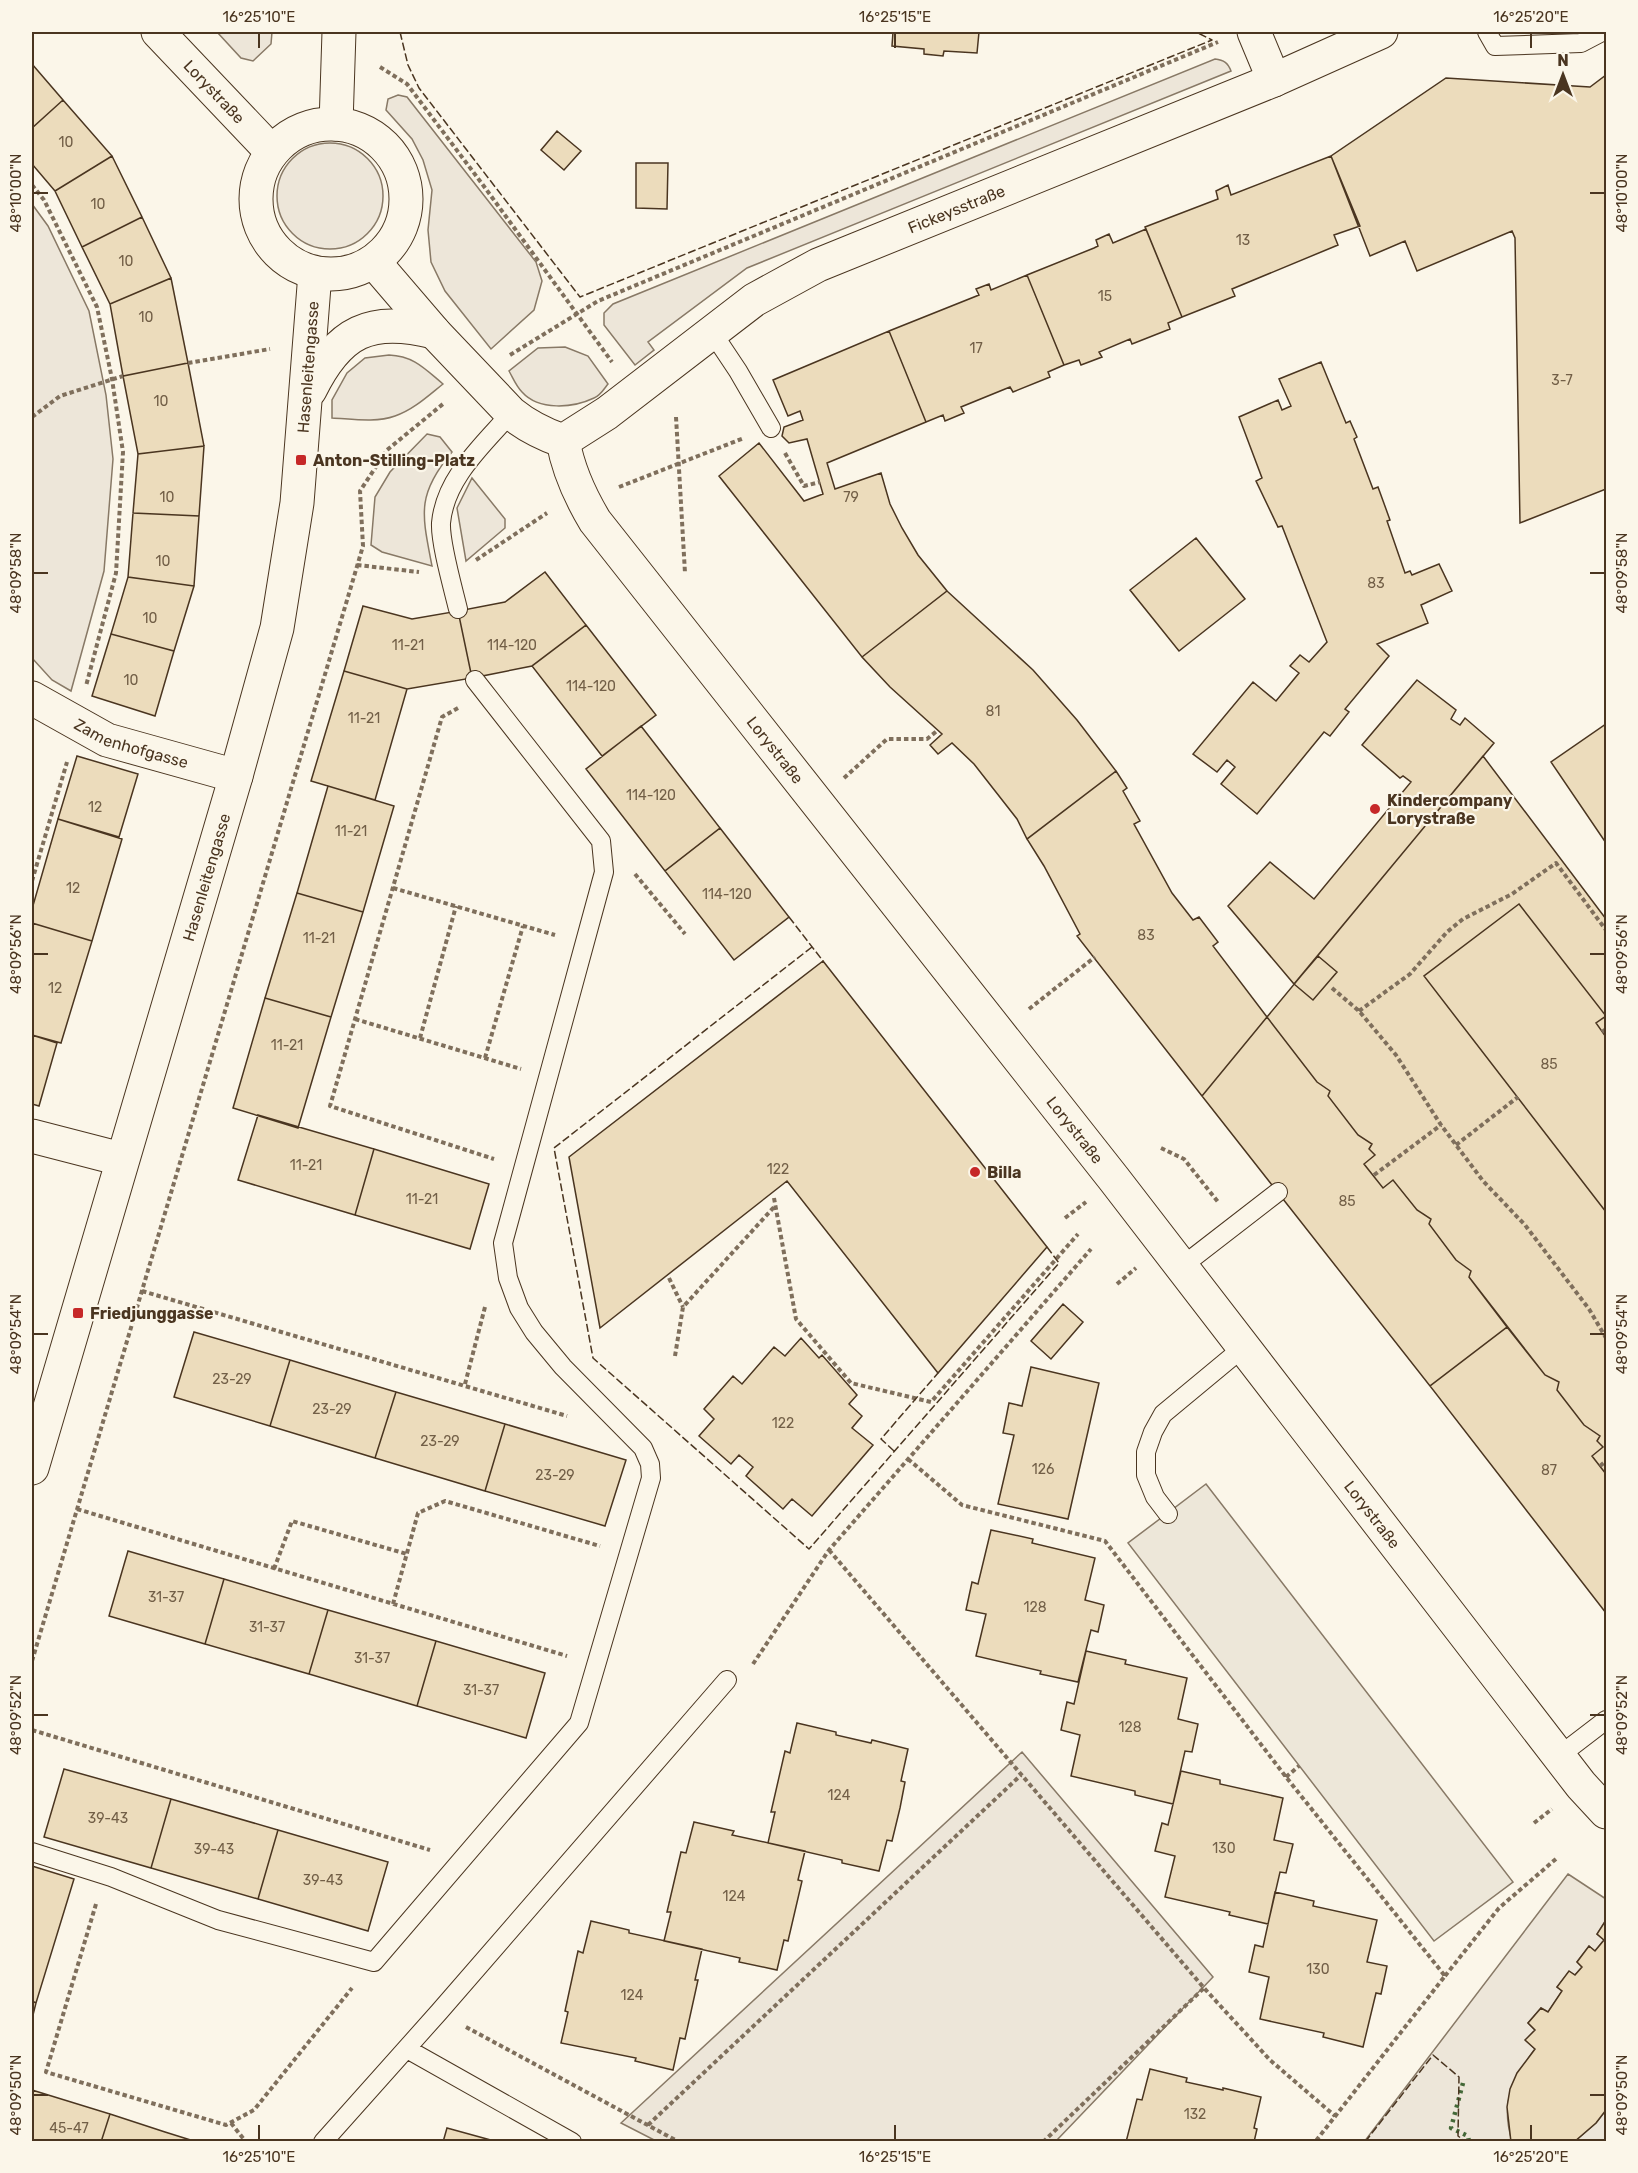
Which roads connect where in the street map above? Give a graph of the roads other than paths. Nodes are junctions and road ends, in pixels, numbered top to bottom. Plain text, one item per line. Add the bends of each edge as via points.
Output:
1 (158, 32) edge
2 (339, 32) edge
3 (1381, 32) edge
4 (1486, 32) edge
5 (1602, 32) edge
6 (1241, 35) edge
7 (1274, 80) junction
8 (336, 123) junction
9 (272, 152) junction
10 (374, 262) junction
11 (315, 273) junction
12 (434, 332) junction
13 (712, 332) junction
14 (307, 396) junction
15 (512, 412) junction
16 (771, 428) road end
17 (563, 441) junction
18 (458, 609) dead end
19 (480, 686) road end
20 (32, 698) edge
21 (236, 776) junction
22 (32, 1136) edge
23 (121, 1159) junction
24 (1278, 1192) dead end
25 (1181, 1267) junction
26 (1245, 1346) junction
27 (32, 1468) edge
28 (1168, 1515) dead end
29 (727, 1680) road end
30 (1606, 1720) edge
31 (1559, 1756) junction
32 (1606, 1812) edge
33 (32, 1852) edge
34 (407, 2049) junction
35 (323, 2142) edge
36 (572, 2142) edge

1 - 9 street, Lorystraße
2 - 8 street
3 - 7 street, Fickeysstraße
4 - 5 lane via 1495,46 1581,43
6 - 7 street
7 - 13 street, Fickeysstraße via 818,265 754,300
8 - 9 street via 300,130
8 - 10 street via 358,128 379,140 395,158 404,179 407,202 402,225
9 - 11 street via 256,186 255,206 260,224 281,256
10 - 11 street via 355,271
10 - 12 street
11 - 14 street, Hasenleitengasse
12 - 14 street via 398,326 375,327 354,334 322,366
12 - 15 street
13 - 16 lane
13 - 17 street, Fickeysstraße
14 - 21 street, Hasenleitengasse via 284,592
15 - 17 street via 543,434
15 - 18 lane via 464,467 445,504 441,525
17 - 25 street, Lorystraße via 574,480 595,521
19 - 33 lane via 601,841 604,872 503,1243 508,1278 519,1308 534,1332 643,1448 650,1464 651,1478 579,1723 374,1962 218,1920 105,1875
20 - 21 street, Zamenhofgasse via 107,740
21 - 23 street, Hasenleitengasse
22 - 23 street
23 - 27 street, Hasenleitengasse
24 - 25 lane
25 - 26 street, Lorystraße
26 - 28 lane via 1163,1414 1153,1432 1146,1452 1146,1475
26 - 31 street, Lorystraße
29 - 34 lane
30 - 31 lane
31 - 32 street, Lorystraße
34 - 35 lane
34 - 36 lane

